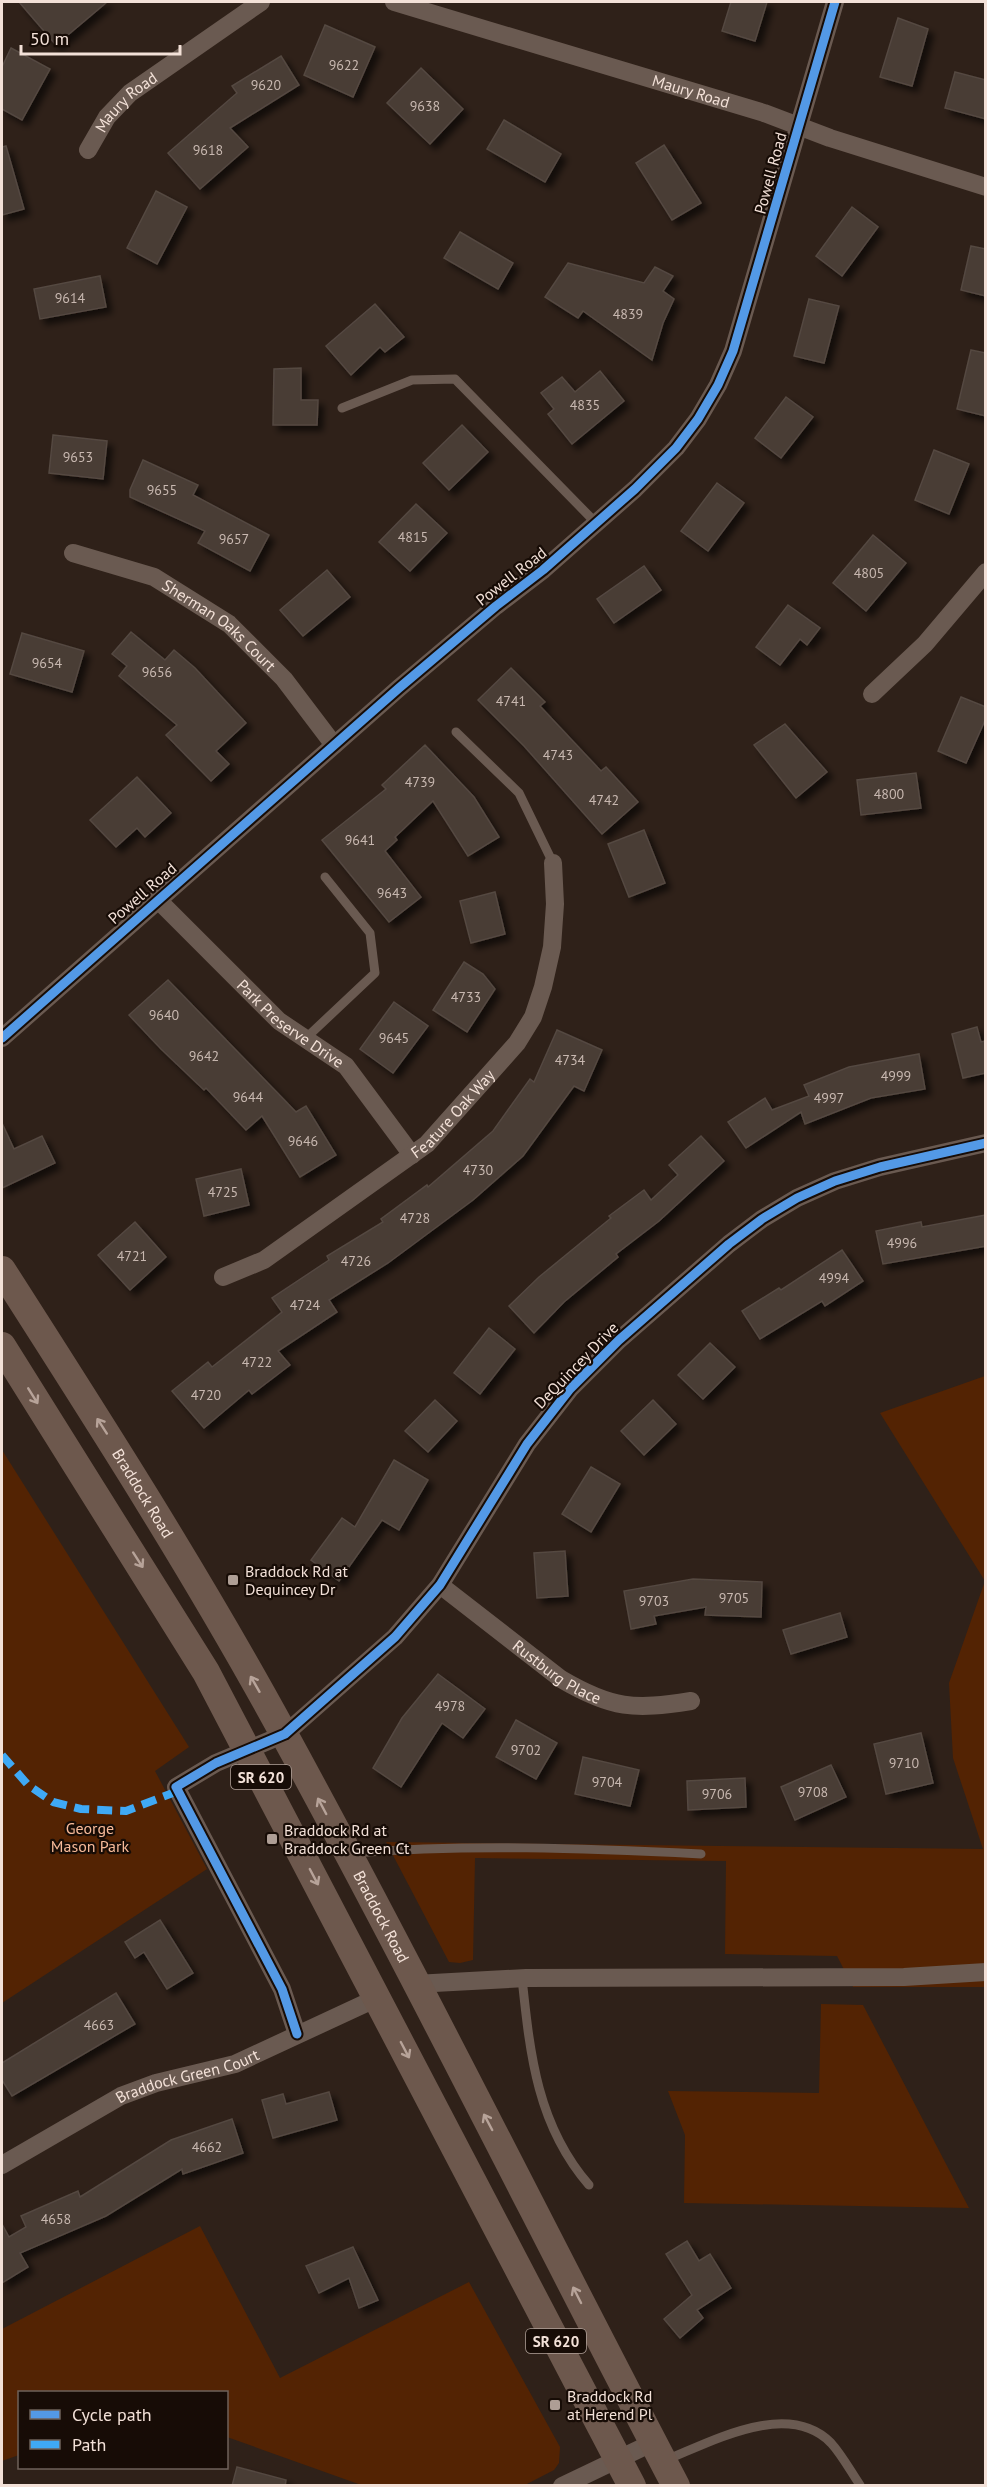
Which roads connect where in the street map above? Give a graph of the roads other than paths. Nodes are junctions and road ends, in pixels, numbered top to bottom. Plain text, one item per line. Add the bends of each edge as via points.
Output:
1 (261, 2) edge
2 (394, 2) edge
3 (835, 2) edge
4 (799, 126) junction
5 (88, 150) dead end
6 (986, 187) edge
7 (342, 408) dead end
8 (597, 524) junction
9 (73, 553) dead end
10 (986, 572) edge
11 (872, 694) dead end
12 (456, 732) dead end
13 (334, 745) junction
14 (553, 863) joint
15 (325, 877) dead end
16 (157, 899) junction
17 (2, 1038) edge
18 (306, 1038) junction
19 (986, 1143) edge
20 (412, 1155) junction
21 (2, 1270) edge
22 (223, 1277) dead end
23 (2, 1346) edge
24 (440, 1585) junction
25 (691, 1701) dead end
26 (285, 1734) junction
27 (246, 1750) junction
28 (347, 1854) junction
29 (701, 1854) dead end
30 (986, 1972) edge
31 (522, 1978) junction
32 (415, 1984) junction
33 (377, 1998) junction
34 (297, 2034) junction
35 (2, 2165) edge
36 (589, 2185) dead end
37 (618, 2459) junction
38 (664, 2463) edge
39 (562, 2486) edge
40 (632, 2486) edge
41 (860, 2486) edge

1 - 5 street, Maury Road via 130,93 107,117
2 - 4 street, Maury Road
3 - 4 street, Powell Road
4 - 6 street, Maury Road
4 - 8 street, Powell Road via 747,309 718,385 676,448
7 - 8 lane via 412,380 455,379
8 - 13 street, Powell Road
9 - 13 street, Sherman Oaks Court via 154,578 229,624 284,679
10 - 11 street via 925,644
12 - 14 lane via 519,793
13 - 16 street, Powell Road
14 - 20 street, Feature Oak Way via 552,947 533,1017 492,1074
15 - 18 lane via 370,933 375,973
16 - 17 street, Powell Road
16 - 18 street, Park Preserve Drive via 279,1021
18 - 20 street, Park Preserve Drive via 346,1066
19 - 24 street, DeQuincey Drive via 835,1181 779,1209 729,1244 619,1340 564,1396 527,1444
20 - 22 street, Feature Oak Way via 264,1260
26 -> 21 main road, Braddock Road / SR 620 via 141,1486
23 -> 27 main road, SR 620 via 182,1632
24 - 25 street, Rustburg Place via 581,1691 627,1707
24 - 26 street, DeQuincey Drive via 373,1659
26 - 27 street, DeQuincey Drive
28 -> 26 main road, Braddock Road / SR 620
27 -> 33 main road, SR 620
27 - 34 street, DeQuincey Drive via 176,1787 282,1989
28 - 29 lane via 429,1847 560,1847
28 - 32 main road, Braddock Road / SR 620
30 - 31 street via 904,1977
31 - 32 street
31 - 36 lane via 530,2057 545,2108 571,2164
38 -> 32 main road, Braddock Road / SR 620
33 - 34 street, Braddock Green Court
33 -> 37 main road, SR 620
34 - 35 street, Braddock Green Court via 235,2064 156,2083 121,2096
37 - 38 street
37 - 39 street
37 - 40 main road, SR 620
38 - 41 lane via 748,2426 785,2424 816,2432 831,2443

